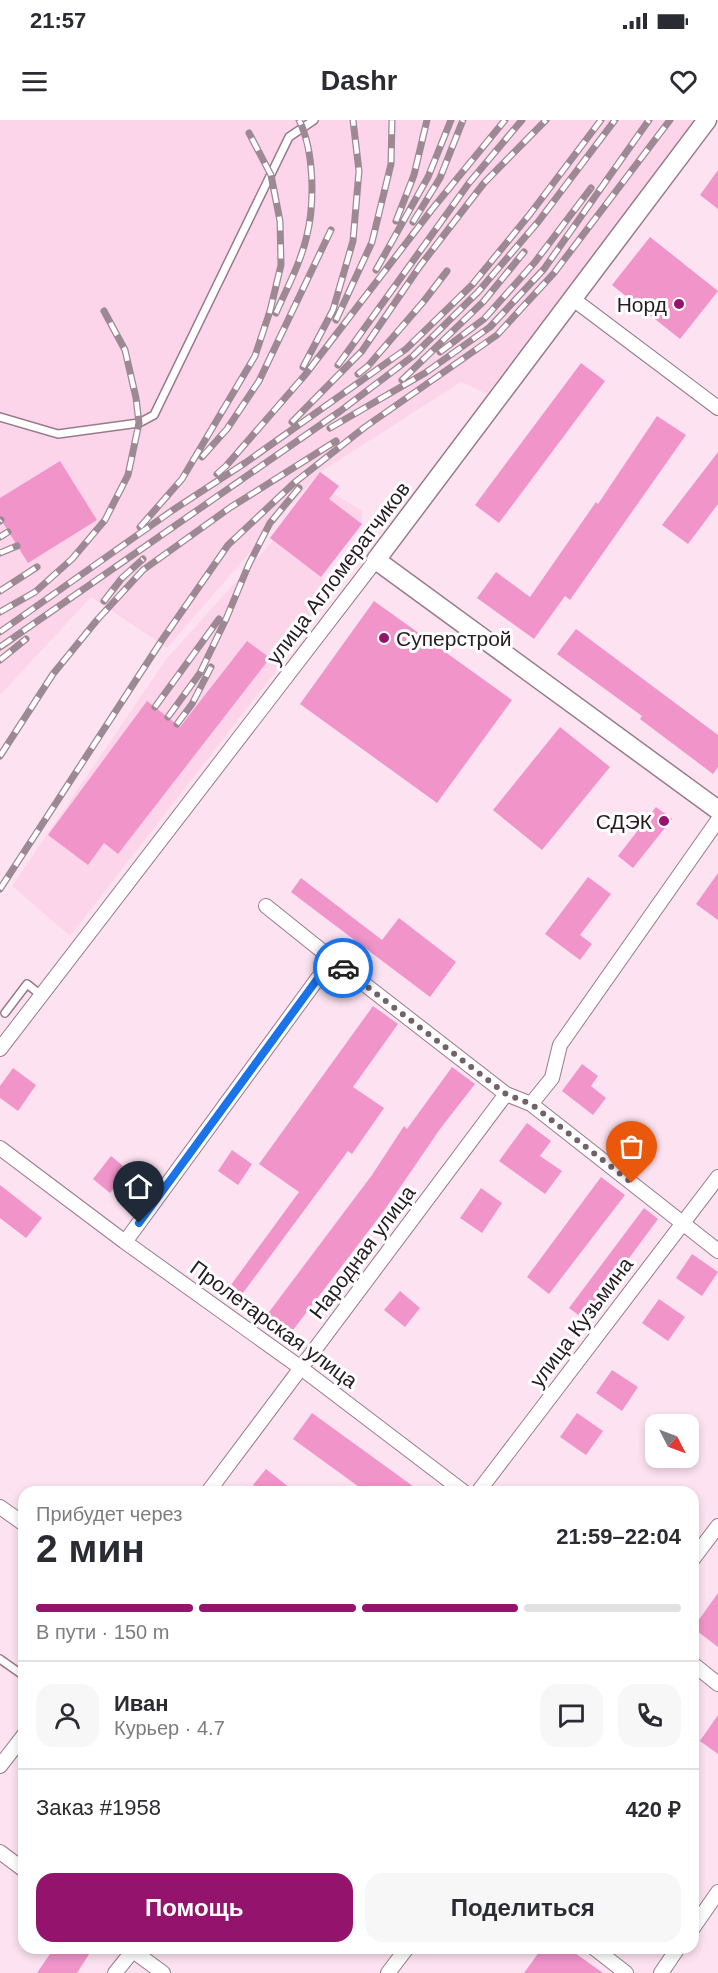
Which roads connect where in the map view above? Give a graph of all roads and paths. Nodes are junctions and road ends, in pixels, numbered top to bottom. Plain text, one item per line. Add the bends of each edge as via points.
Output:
1 (314, 120) edge
2 (707, 120) edge
3 (573, 299) junction
4 (718, 408) edge
5 (0, 417) edge
6 (376, 560) junction
7 (718, 810) edge
8 (718, 820) edge
9 (266, 906) dead end
10 (332, 959) junction
11 (42, 996) junction
12 (5, 1013) dead end
13 (0, 1049) edge
14 (506, 1094) junction
15 (531, 1104) junction
16 (0, 1148) edge
17 (718, 1177) edge
18 (683, 1223) junction
19 (125, 1242) junction
20 (718, 1251) edge
21 (301, 1368) junction
22 (212, 1486) edge
23 (456, 1486) edge
24 (483, 1486) edge
25 (0, 1508) edge
26 (18, 1520) edge
27 (718, 1526) edge
28 (699, 1551) edge
29 (0, 1659) edge
30 (699, 1669) edge
31 (18, 1672) edge
32 (718, 1684) edge
33 (18, 1743) edge
34 (0, 1766) edge
35 (0, 1852) edge
36 (18, 1866) edge
37 (718, 1892) edge
38 (699, 1919) edge
39 (128, 1954) edge
40 (138, 1954) edge
41 (402, 1954) edge
42 (602, 1954) edge
43 (674, 1954) edge
44 (115, 1973) edge
45 (163, 1973) edge
46 (388, 1973) edge
47 (626, 1973) edge
48 (661, 1973) edge

1 - 5 lane via 289,137 154,415 139,423 58,434
2 - 3 street, улица Агломератчиков
3 - 4 street
3 - 6 street, улица Агломератчиков
6 - 7 street
6 - 11 street, улица Агломератчиков
8 - 15 street via 560,1045 552,1078
9 - 10 street
10 - 14 street
10 - 19 street
11 - 12 lane via 27,984
11 - 13 street, улица Агломератчиков
14 - 15 street
14 - 21 street, Народная улица
15 - 18 street
16 - 19 street, Пролетарская улица
17 - 18 street, улица Кузьмина
18 - 20 street
18 - 24 street, улица Кузьмина
19 - 21 street, Пролетарская улица
21 - 22 street, Народная улица
21 - 23 street, Пролетарская улица
25 - 26 street
27 - 28 street
29 - 31 lane
30 - 32 street
33 - 34 street
35 - 36 street
37 - 38 street
39 - 44 street
40 - 45 street
41 - 46 street
42 - 47 street
43 - 48 street

